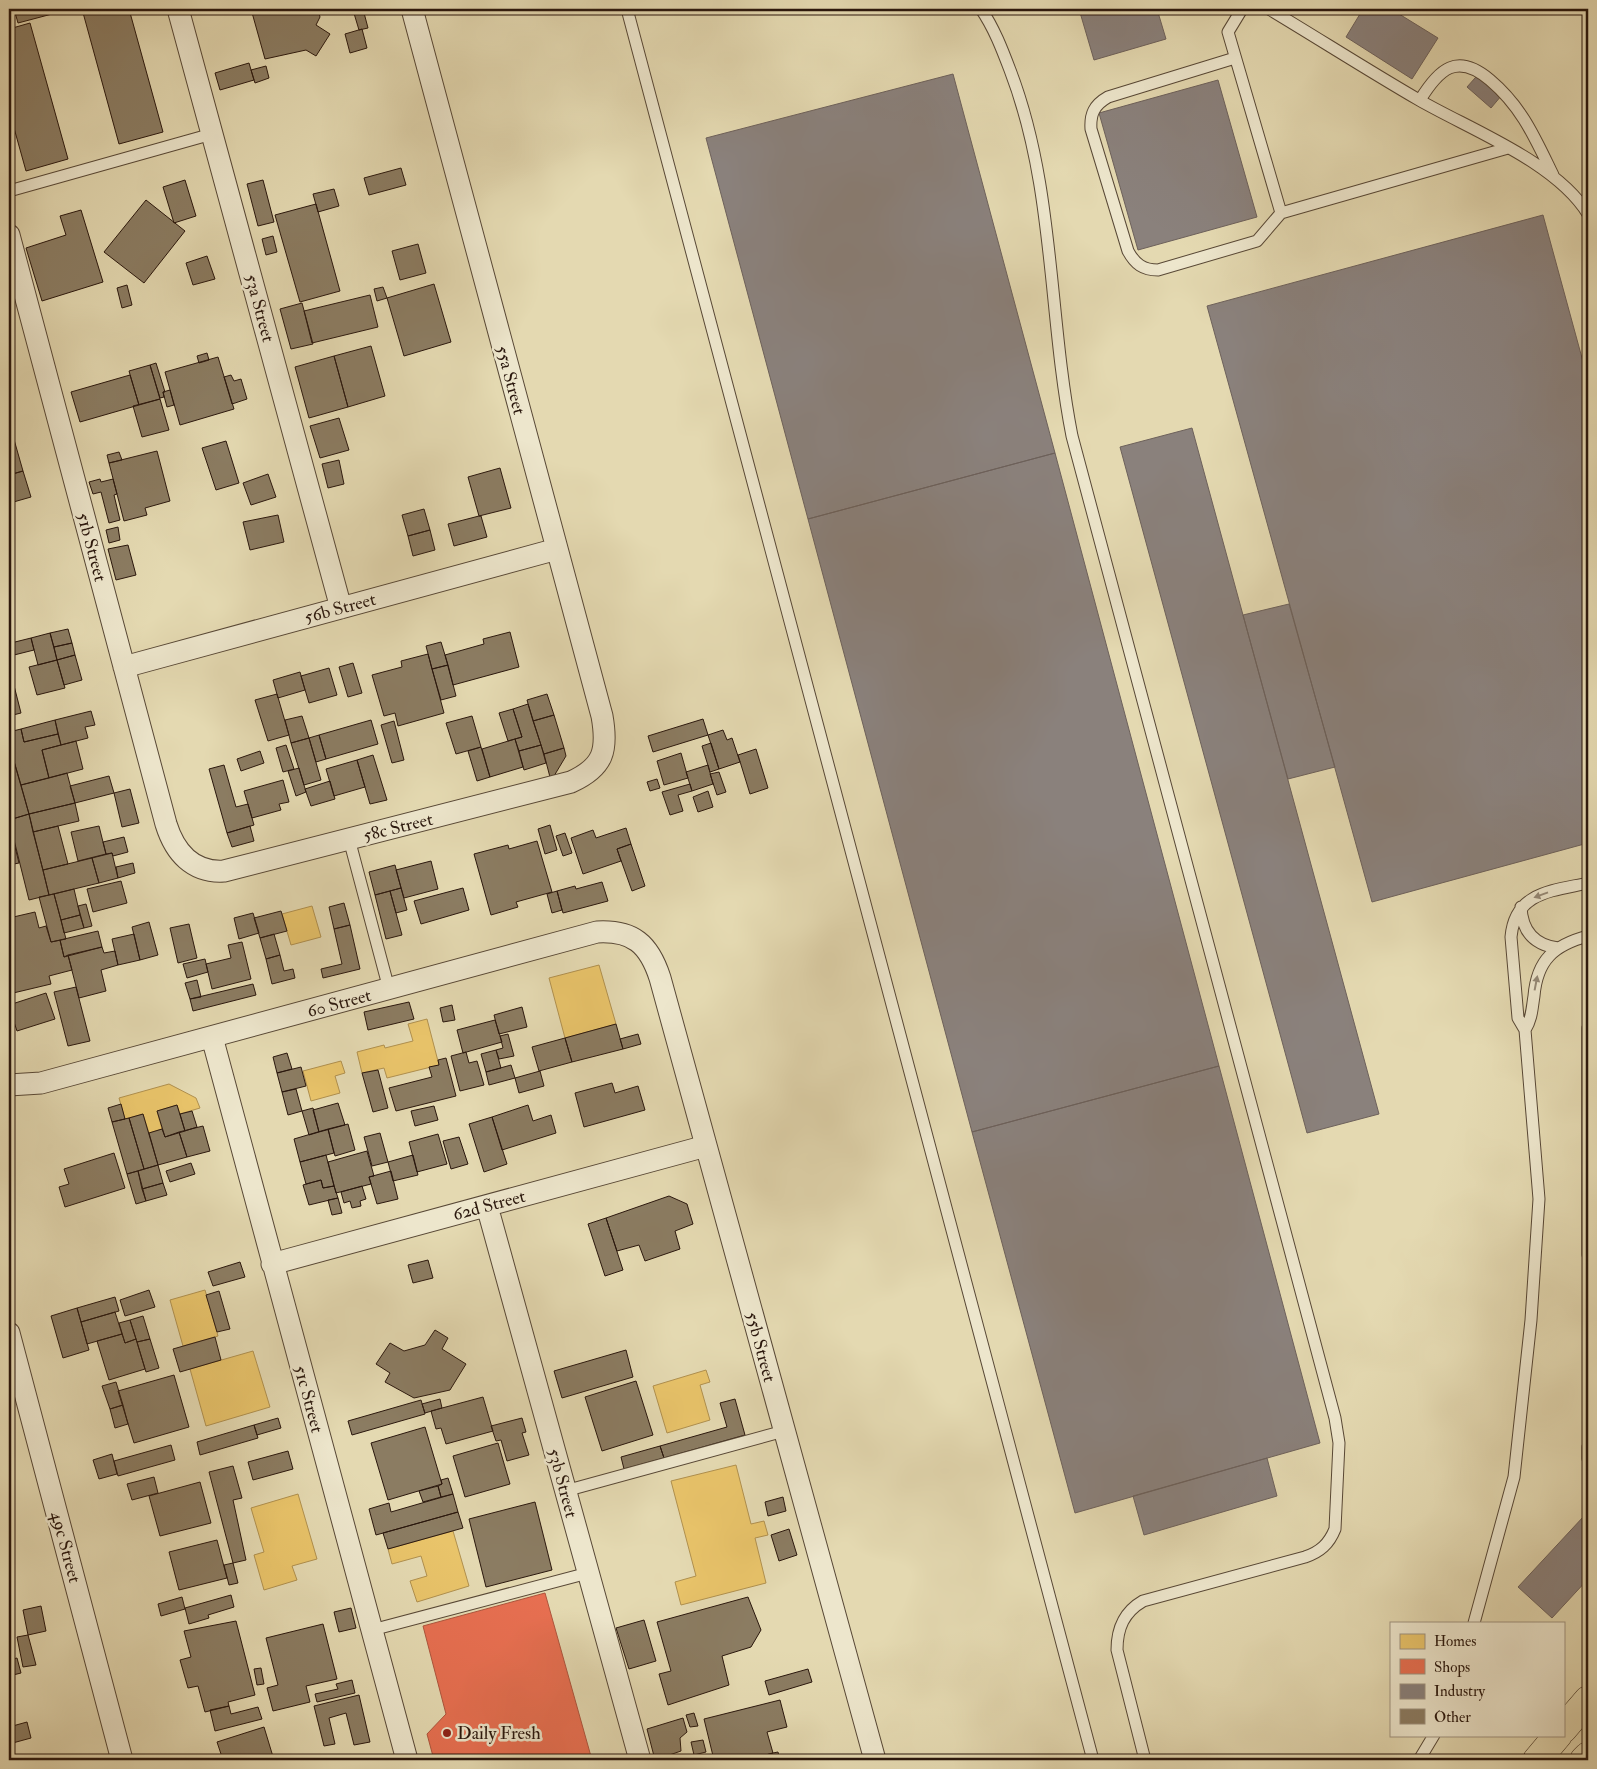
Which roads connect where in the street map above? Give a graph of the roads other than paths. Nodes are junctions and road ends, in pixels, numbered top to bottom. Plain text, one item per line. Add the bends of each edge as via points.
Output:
1 (178, 9) edge
2 (412, 9) edge
3 (627, 9) edge
4 (981, 9) edge
5 (1242, 9) edge
6 (1270, 9) edge
7 (1235, 58) junction
8 (1420, 100) junction
9 (212, 134) junction
10 (1508, 148) junction
11 (1553, 176) junction
12 (9, 190) edge
13 (1281, 213) junction
14 (1588, 214) edge
15 (9, 236) edge
16 (557, 549) junction
17 (341, 608) junction
18 (124, 668) junction
19 (604, 751) joint
20 (349, 839) junction
21 (182, 856) joint
22 (1588, 883) edge
23 (1521, 907) junction
24 (1588, 936) edge
25 (636, 939) joint
26 (1558, 948) junction
27 (390, 989) junction
28 (1588, 1028) edge
29 (1525, 1030) junction
30 (212, 1037) junction
31 (41, 1083) junction
32 (9, 1085) edge
33 (9, 1098) edge
34 (706, 1146) junction
35 (487, 1206) junction
36 (1588, 1255) edge
37 (272, 1264) junction
38 (9, 1333) edge
39 (784, 1431) junction
40 (1588, 1447) edge
41 (1588, 1459) edge
42 (566, 1491) junction
43 (588, 1573) junction
44 (1474, 1622) edge
45 (372, 1630) junction
46 (1588, 1700) edge
47 (1564, 1728) edge
48 (1433, 1736) edge
49 (1557, 1736) edge
50 (1588, 1756) edge
51 (122, 1760) edge
52 (407, 1760) edge
53 (637, 1760) edge
54 (874, 1760) edge
55 (1093, 1760) edge
56 (1145, 1760) edge
57 (1419, 1760) edge
58 (1537, 1760) edge
59 (1584, 1760) edge

1 - 9 street, 53a Street
2 - 16 street, 55a Street
3 - 55 lane
4 - 56 lane via 1003,52 1029,127 1042,191 1061,371 1072,436 1335,1418 1339,1443 1335,1529 1321,1549 1305,1557 1144,1601 1123,1620 1117,1650
5 - 7 lane via 1228,32
6 - 8 lane
7 - 13 lane
7 - 13 lane via 1108,97 1093,110 1091,130 1128,251 1139,266 1148,270 1158,270 1257,241
8 - 10 lane
8 - 11 lane via 1432,80 1444,71 1456,66 1476,68 1508,95 1519,109
9 - 12 lane
9 - 17 street, 53a Street
10 - 11 lane
10 - 13 lane
11 - 14 lane via 1575,194
15 - 18 street, 51b Street
16 - 17 street, 56b Street
16 - 19 street, 55a Street via 602,716
17 - 18 street, 56b Street
18 - 21 street, 51b Street via 166,824
19 - 20 street, 58c Street via 591,770 571,782
20 - 21 street, 58c Street via 224,871 206,870
20 - 27 lane
22 -> 23 lane via 1540,894
23 - 26 lane via 1524,928 1530,936 1548,947
23 - 29 lane via 1510,937 1518,1018
24 - 26 lane
25 - 27 street, 60 Street via 611,931 597,932
25 - 34 street, 55b Street via 652,956 656,967
29 -> 26 lane via 1532,1017 1535,980 1540,968
27 - 30 street, 60 Street
28 - 36 lane
29 - 44 lane via 1539,1199 1531,1320 1514,1476
30 - 31 street, 60 Street
30 - 37 street, 51c Street
31 - 32 street, 60 Street
31 - 33 street, 60 Street
34 - 35 street, 62d Street
34 - 39 street, 55b Street
35 - 37 street, 62d Street
35 - 42 street, 53b Street
37 - 45 street, 51c Street
38 - 51 street, 49c Street
39 - 42 lane
39 - 54 street, 55b Street
40 - 41 lane
42 - 43 street, 53b Street
43 - 45 lane
43 - 53 street, 53b Street
45 - 52 street, 51c Street
46 - 47 highway
48 - 57 lane
49 - 58 highway
50 - 59 highway

